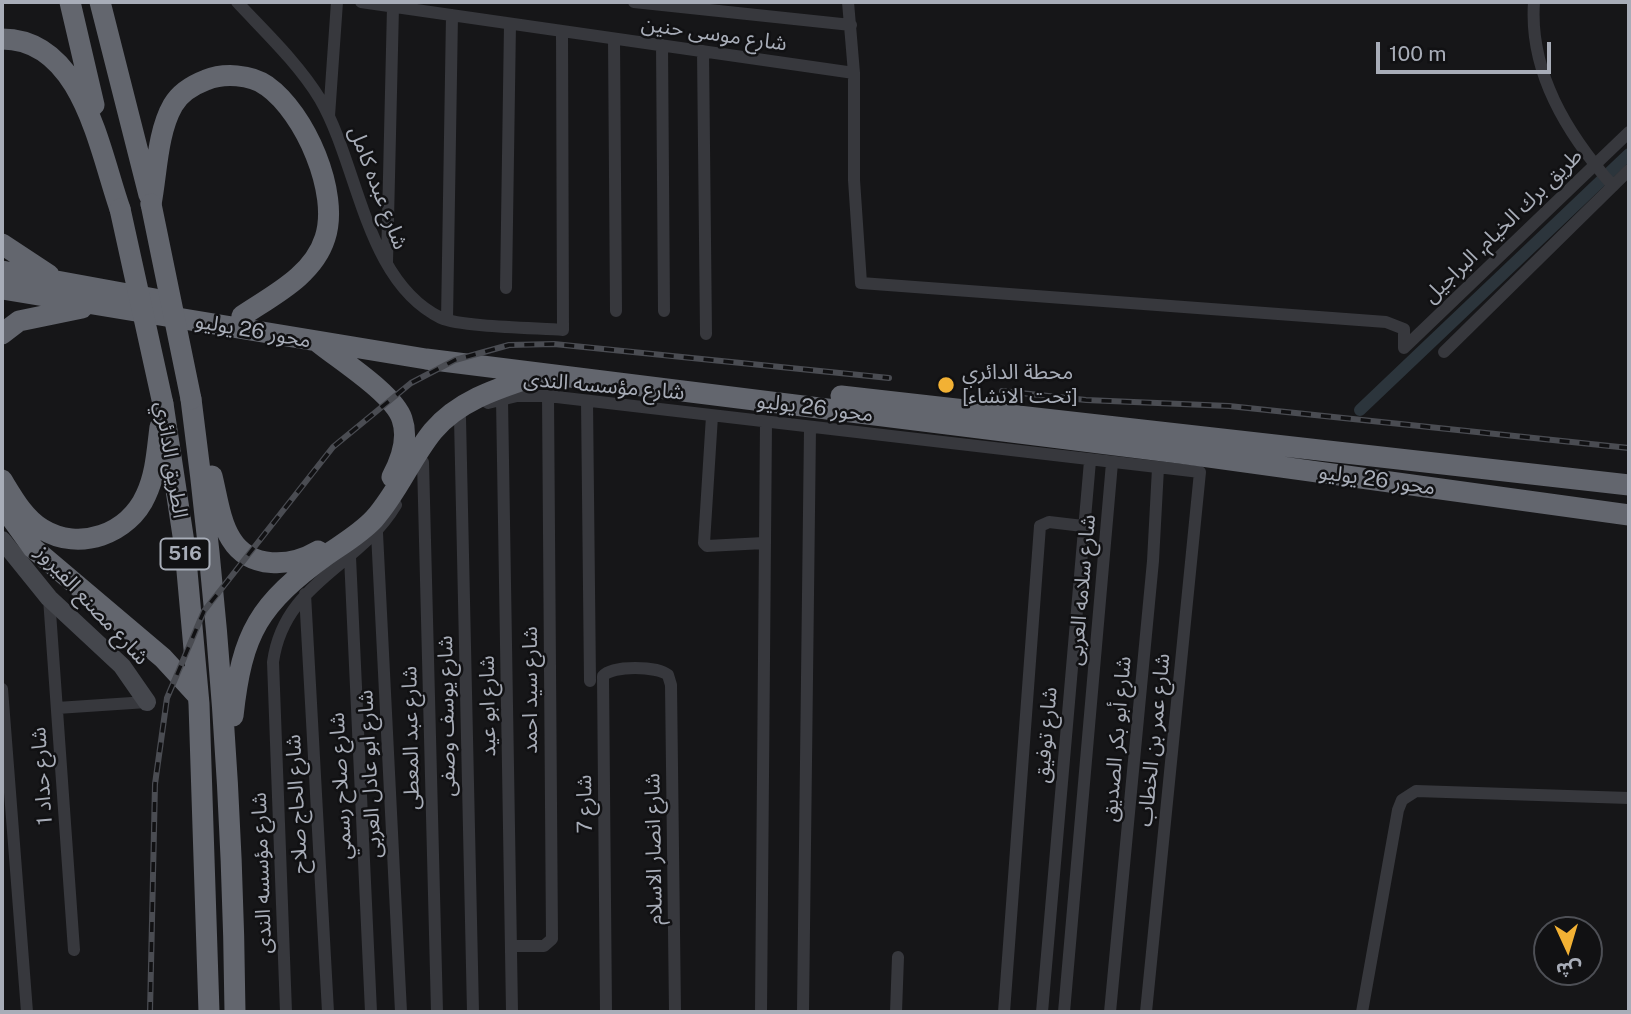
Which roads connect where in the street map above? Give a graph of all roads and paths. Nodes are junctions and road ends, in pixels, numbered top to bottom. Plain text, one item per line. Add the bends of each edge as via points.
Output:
1 (70, 2) edge
2 (100, 2) edge
3 (237, 2) edge
4 (337, 2) edge
5 (361, 2) edge
6 (634, 2) edge
7 (848, 2) edge
8 (1534, 2) edge
9 (393, 7) junction
10 (452, 15) junction
11 (510, 24) junction
12 (851, 25) junction
13 (562, 31) junction
14 (2, 39) edge
15 (614, 39) junction
16 (662, 46) junction
17 (703, 51) junction
18 (853, 73) junction
19 (329, 116) junction
20 (1629, 132) edge
21 (1594, 165) junction
22 (1629, 170) edge
23 (1613, 186) junction
24 (151, 204) junction
25 (120, 209) junction
26 (2, 244) edge
27 (387, 267) junction
28 (2, 271) edge
29 (53, 278) junction
30 (506, 288) dead end
31 (2, 289) edge
32 (105, 305) junction
33 (616, 311) dead end
34 (664, 311) dead end
35 (242, 316) junction
36 (447, 320) junction
37 (2, 334) edge
38 (706, 334) dead end
39 (317, 342) junction
40 (1444, 352) dead end
41 (540, 374) junction
42 (548, 396) junction
43 (502, 398) junction
44 (191, 399) junction
45 (587, 401) junction
46 (163, 404) junction
47 (712, 416) junction
48 (460, 418) junction
49 (766, 424) junction
50 (810, 428) junction
51 (1090, 461) junction
52 (423, 462) junction
53 (1112, 463) junction
54 (1158, 468) junction
55 (1200, 472) joint
56 (2, 480) edge
57 (1629, 485) edge
58 (2, 505) edge
59 (1629, 515) edge
60 (1083, 526) junction
61 (377, 533) junction
62 (2, 540) edge
63 (764, 542) junction
64 (350, 557) junction
65 (305, 594) junction
66 (49, 598) junction
67 (590, 681) dead end
68 (671, 685) joint
69 (2, 689) edge
70 (229, 696) junction
71 (198, 699) junction
72 (147, 702) joint
73 (57, 708) junction
74 (1629, 798) edge
75 (511, 946) junction
76 (74, 950) dead end
77 (898, 957) dead end
78 (27, 1012) edge
79 (209, 1012) edge
80 (235, 1012) edge
81 (286, 1012) edge
82 (328, 1012) edge
83 (371, 1012) edge
84 (401, 1012) edge
85 (437, 1012) edge
86 (473, 1012) edge
87 (512, 1012) edge
88 (606, 1012) edge
89 (675, 1012) edge
90 (761, 1012) edge
91 (803, 1012) edge
92 (896, 1012) edge
93 (1004, 1012) edge
94 (1042, 1012) edge
95 (1064, 1012) edge
96 (1110, 1012) edge
97 (1146, 1012) edge
98 (1362, 1012) edge

1 - 25 highway, الطريق الدائري / 516
2 - 24 highway, الطريق الدائري / 516
3 - 19 street, شارع عبده كامل via 304,78
4 - 19 street
5 - 9 street, شارع موسى حنين
6 - 12 street
7 - 12 street
8 - 21 street via 1535,44 1543,78
9 - 10 street, شارع موسى حنين
9 - 27 street
10 - 11 street, شارع موسى حنين
10 - 36 street
11 - 13 street, شارع موسى حنين
11 - 30 street
12 - 18 street
13 - 15 street, شارع موسى حنين
13 - 36 street, شارع عبده كامل via 563,330
14 - 25 highway via 36,45 75,85
15 - 16 street, شارع موسى حنين
15 - 33 street
16 - 17 street, شارع موسى حنين
16 - 34 street
17 - 18 street, شارع موسى حنين
17 - 38 street
18 - 21 street, طريق برك الخيام, البراجيل via 859,275 867,286 1387,322 1404,329 1405,348
19 - 27 street, شارع عبده كامل
20 - 21 street, طريق برك الخيام, البراجيل
21 - 23 street
22 - 23 street
23 - 40 street
24 - 35 highway via 167,118 184,92 212,77 234,75 267,85 308,141 323,175 330,217 325,239 303,274
24 - 44 highway, الطريق الدائري / 516, bridge
25 - 46 highway, الطريق الدائري / 516, bridge
26 - 29 highway
27 - 36 street, شارع عبده كامل via 424,307
28 - 29 highway, محور 26 يوليو
29 - 35 highway, محور 26 يوليو
31 - 32 highway, محور 26 يوليو
32 - 37 highway via 43,314 19,321
32 - 39 highway, محور 26 يوليو
35 - 57 highway, محور 26 يوليو via 402,345 579,368
39 - 41 highway, محور 26 يوليو
39 - 44 highway via 389,402 402,418 405,438 393,475 371,507 336,540 305,558 286,564 262,561 249,557 231,540
41 - 59 highway, محور 26 يوليو via 1180,453
41 - 70 highway via 464,405 433,431 372,521 286,587 261,614
42 - 43 street, شارع مؤسسه الندى
42 - 45 street, شارع مؤسسه الندى
42 - 75 street, شارع سيد احمد via 552,939 544,946
43 - 48 street, شارع مؤسسه الندى
43 - 75 street, شارع ابو عيد
44 - 70 highway, الطريق الدائري / 516
45 - 47 street, شارع مؤسسه الندى
45 - 67 street
46 - 56 highway via 146,497 135,514 111,532 82,540 43,530 27,517
46 - 71 highway, الطريق الدائري / 516 via 185,549
47 - 49 street, شارع مؤسسه الندى
47 - 63 street via 704,543
48 - 52 street, شارع مؤسسه الندى
48 - 86 street, شارع يوسف وصفى
49 - 50 street, شارع مؤسسه الندى
49 - 63 street
50 - 51 street, شارع مؤسسه الندى
50 - 91 street
51 - 53 street, شارع مؤسسه الندى
51 - 60 street, شارع توفيق
52 - 61 street, شارع مؤسسه الندى
52 - 85 street, شارع عبد المعطى
53 - 54 street, شارع مؤسسه الندى
53 - 95 street, شارع سلامه العربى
54 - 55 street, شارع مؤسسه الندى
54 - 96 street, شارع أبو بكر الصديق
55 - 97 street, شارع عمر بن الخطاب
58 - 71 highway via 33,548 136,633
60 - 93 street via 1049,522 1040,526
60 - 94 street, شارع توفيق
61 - 64 street, شارع مؤسسه الندى
61 - 84 street, شارع ابو عادل العربى
62 - 66 street, شارع مصنع الفيروز
63 - 90 street
64 - 65 street, شارع مؤسسه الندى
64 - 83 street, شارع صلاح رسمي
65 - 81 street, شارع مؤسسه الندى via 282,625 273,662
65 - 82 street, شارع الحاج صلاح
66 - 72 street, شارع مصنع الفيروز via 122,666
66 - 73 street, شارع حداد 1
68 - 88 street, شارع 7 via 668,675 659,670 613,670 603,676
68 - 89 street, شارع انصار الاسلام
69 - 78 street
70 - 80 highway
71 - 79 highway, الطريق الدائري / 516
72 - 73 street
73 - 76 street, شارع حداد 1
74 - 98 street via 1407,795 1398,810
75 - 87 street, شارع ابو عيد
77 - 92 street

